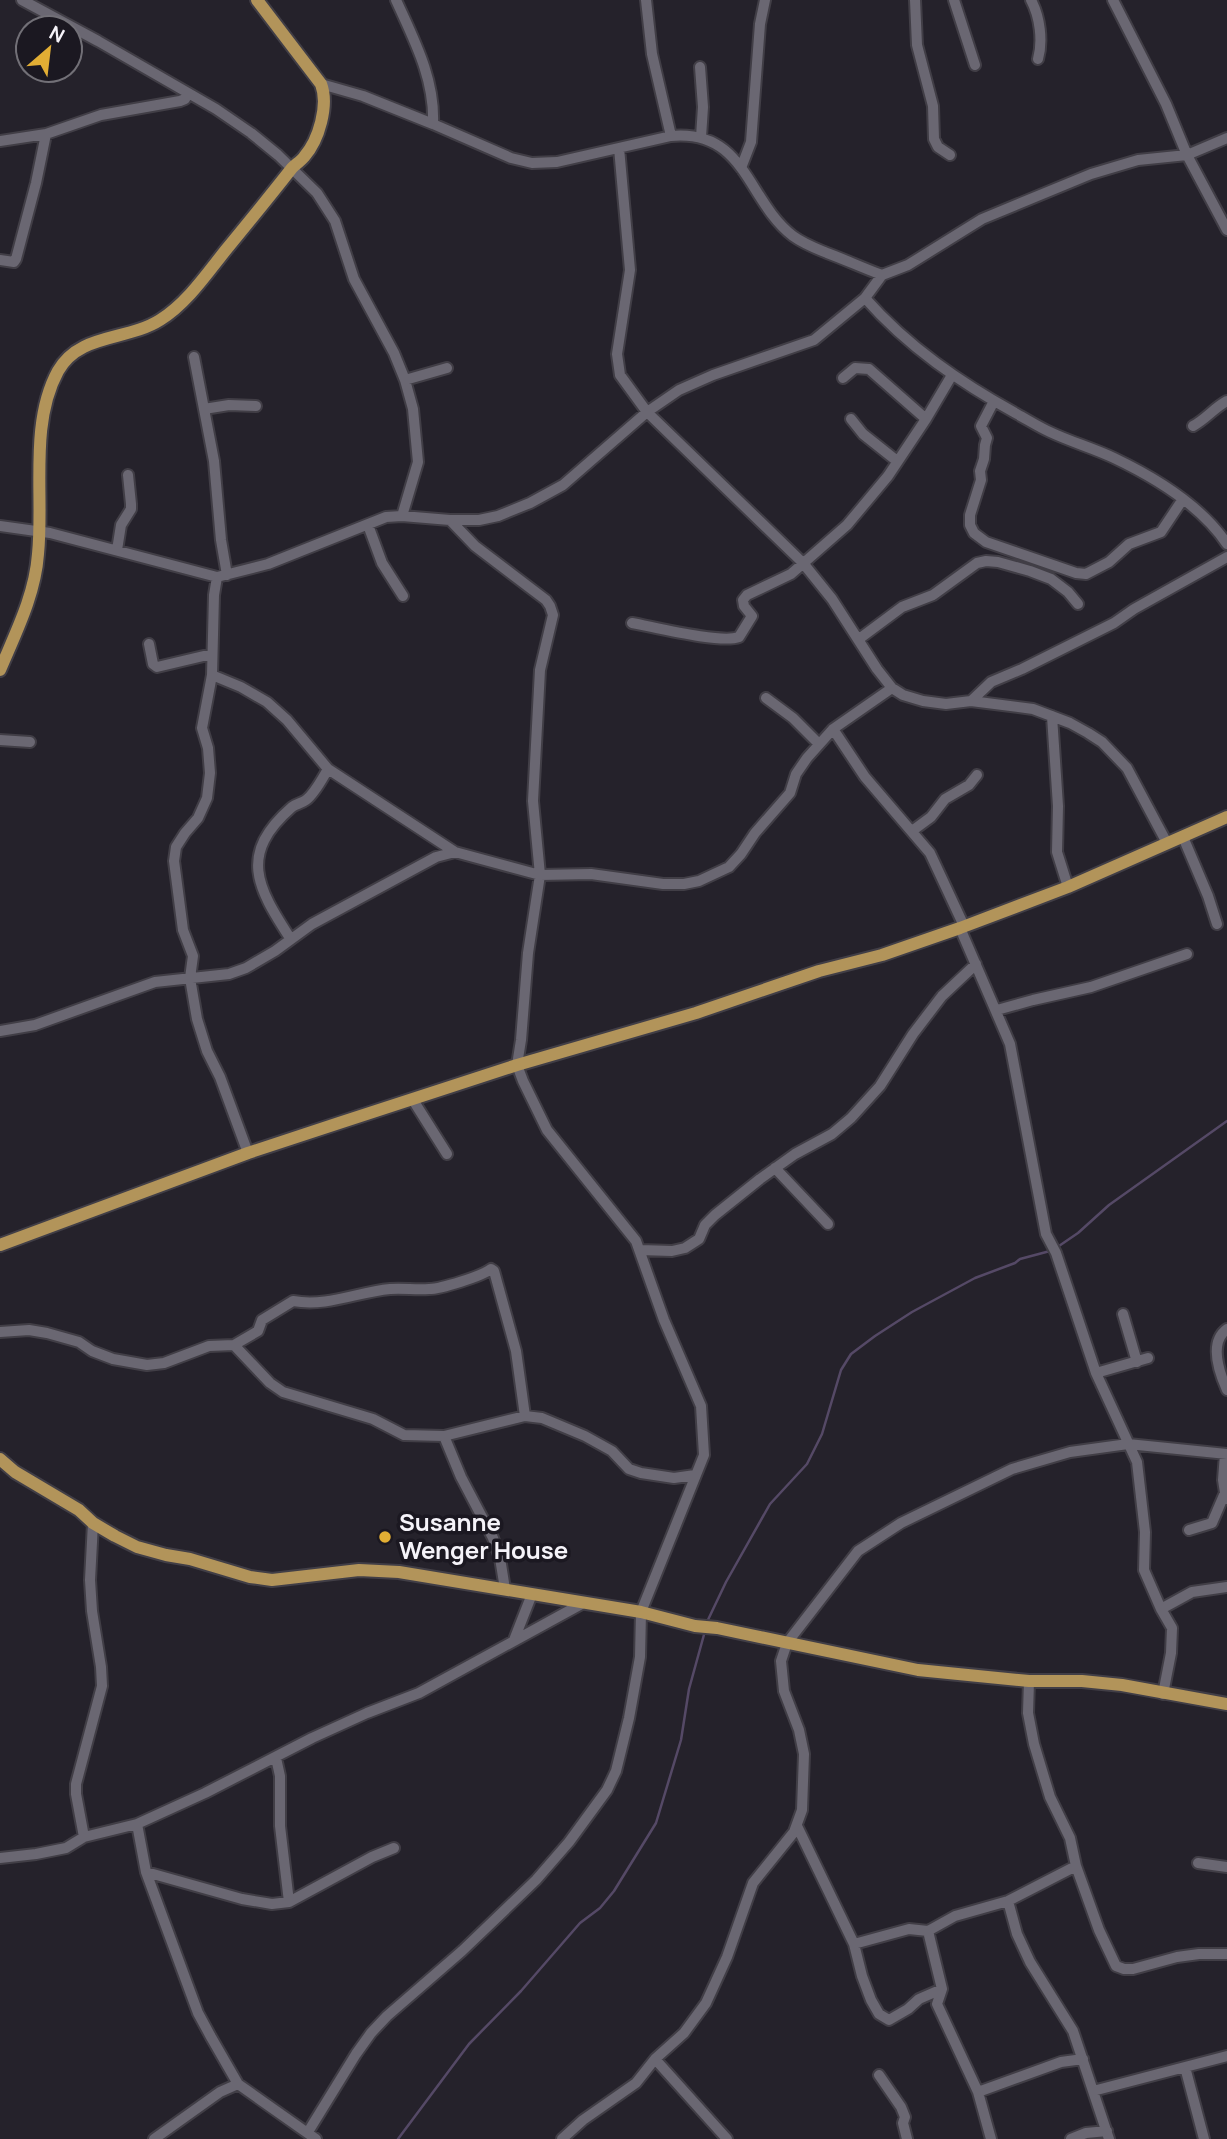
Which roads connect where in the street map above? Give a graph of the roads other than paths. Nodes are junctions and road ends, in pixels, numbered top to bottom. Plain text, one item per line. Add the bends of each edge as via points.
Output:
1 (22, 0) edge
2 (257, 0) edge
3 (396, 0) edge
4 (646, 0) edge
5 (765, 0) edge
6 (915, 0) edge
7 (954, 0) edge
8 (1031, 0) edge
9 (1113, 0) edge
10 (1038, 60) dead end
11 (975, 65) dead end
12 (700, 67) dead end
13 (321, 84) junction
14 (188, 93) junction
15 (433, 124) junction
16 (46, 134) junction
17 (671, 136) junction
18 (701, 137) junction
19 (1227, 138) edge
20 (0, 141) edge
21 (619, 148) junction
22 (950, 155) dead end
23 (1187, 155) junction
24 (292, 168) junction
25 (741, 168) junction
26 (1227, 230) edge
27 (0, 260) edge
28 (882, 275) junction
29 (865, 298) junction
30 (194, 357) dead end
31 (447, 368) dead end
32 (952, 375) junction
33 (843, 378) dead end
34 (405, 380) junction
35 (994, 401) junction
36 (1227, 401) edge
37 (256, 406) dead end
38 (204, 409) junction
39 (647, 412) junction
40 (851, 419) dead end
41 (926, 419) junction
42 (1193, 426) dead end
43 (897, 461) junction
44 (128, 475) dead end
45 (1183, 499) junction
46 (402, 516) junction
47 (450, 520) junction
48 (368, 525) junction
49 (0, 526) edge
50 (39, 532) junction
51 (1227, 544) edge
52 (117, 550) junction
53 (1227, 557) edge
54 (803, 563) junction
55 (222, 576) junction
56 (402, 596) dead end
57 (1078, 604) dead end
58 (632, 623) dead end
59 (859, 639) junction
60 (149, 644) dead end
61 (212, 654) junction
62 (0, 670) edge
63 (212, 675) junction
64 (892, 688) junction
65 (766, 698) dead end
66 (971, 701) junction
67 (1052, 716) junction
68 (833, 729) junction
69 (0, 740) edge
70 (30, 742) dead end
71 (819, 744) junction
72 (328, 769) junction
73 (977, 775) dead end
74 (1227, 817) edge
75 (912, 831) junction
76 (1184, 837) junction
77 (1167, 843) junction
78 (456, 852) junction
79 (540, 876) junction
80 (1068, 887) junction
81 (1217, 924) dead end
82 (962, 927) junction
83 (290, 939) junction
84 (1187, 954) dead end
85 (976, 964) junction
86 (190, 978) junction
87 (997, 1010) junction
88 (0, 1031) edge
89 (517, 1065) junction
90 (413, 1100) junction
91 (248, 1153) junction
92 (447, 1154) dead end
93 (775, 1168) junction
94 (828, 1224) dead end
95 (0, 1245) edge
96 (640, 1250) junction
97 (1123, 1314) dead end
98 (1227, 1329) edge
99 (0, 1332) edge
100 (234, 1345) junction
101 (1096, 1373) junction
102 (1227, 1390) edge
103 (525, 1416) junction
104 (444, 1436) junction
105 (1128, 1444) junction
106 (1226, 1454) edge
107 (0, 1459) edge
108 (695, 1475) junction
109 (1226, 1498) edge
110 (93, 1523) junction
111 (1189, 1530) dead end
112 (1227, 1587) edge
113 (505, 1589) junction
114 (532, 1594) junction
115 (585, 1602) junction
116 (1161, 1609) junction
117 (641, 1612) junction
118 (514, 1640) junction
119 (787, 1643) junction
120 (1029, 1681) junction
121 (1163, 1694) junction
122 (1227, 1704) edge
123 (275, 1758) junction
124 (137, 1824) junction
125 (797, 1826) junction
126 (84, 1837) junction
127 (394, 1849) dead end
128 (0, 1858) edge
129 (1198, 1863) dead end
130 (1076, 1866) junction
131 (1227, 1867) edge
132 (146, 1872) junction
133 (1008, 1901) junction
134 (289, 1902) junction
135 (928, 1931) junction
136 (854, 1944) junction
137 (1227, 1954) edge
138 (942, 1989) junction
139 (1227, 2056) edge
140 (655, 2059) junction
141 (1083, 2059) junction
142 (1185, 2067) junction
143 (879, 2075) dead end
144 (238, 2084) junction
145 (1093, 2091) junction
146 (978, 2092) junction
147 (1108, 2135) edge
148 (312, 2136) edge
149 (154, 2139) edge
150 (562, 2139) edge
151 (727, 2139) edge
152 (907, 2139) edge
153 (991, 2139) edge
154 (1071, 2139) edge
155 (1204, 2139) edge

1 - 14 street
2 - 13 main road
3 - 15 street via 423,62 432,93
4 - 17 street via 652,54
5 - 25 street via 751,142
6 - 22 street via 916,45 933,106 934,139
7 - 11 street
8 - 10 street via 1040,33
9 - 23 street
12 - 18 street
13 - 15 street
13 - 24 main road via 323,118 305,156
14 - 16 street via 180,102 101,116
14 - 24 street via 251,132
15 - 21 street via 532,163
16 - 20 street
16 - 27 street via 16,259 9,263
17 - 18 street
17 - 21 street
18 - 25 street via 715,142
19 - 23 street
21 - 39 street via 630,270 617,354 621,375
23 - 26 street
23 - 28 street via 1138,160 1091,174 982,219 908,265
24 - 34 street via 317,193 335,221 354,279
24 - 50 main road via 169,313 143,328 94,341 64,360 41,429
25 - 28 street via 791,235
28 - 29 street
29 - 32 street via 911,344
29 - 39 street via 814,340 713,375 679,390
30 - 38 street
31 - 34 street
32 - 35 street
32 - 41 street
33 - 41 street via 855,368 869,369
34 - 46 street via 418,462
35 - 45 street via 1049,432 1115,458
35 - 45 street via 981,426 988,438 970,515 974,533 986,542 1086,574 1129,544 1161,532
36 - 42 street
37 - 38 street
38 - 55 street via 214,461
39 - 47 street via 563,485 498,516
39 - 54 street
40 - 43 street
41 - 43 street
43 - 54 street via 847,525
44 - 52 street via 131,509 121,525
45 - 51 street via 1210,521
46 - 47 street
46 - 48 street
47 - 79 street via 475,546 546,600 553,615 540,670 533,801
48 - 55 street via 268,564
48 - 56 street via 382,563
49 - 50 street
50 - 52 street
50 - 62 main road via 29,601
52 - 55 street
53 - 66 street via 1119,620 990,682
54 - 58 street via 791,574 747,595 744,606 752,616 736,639
54 - 59 street
55 - 61 street via 214,595
57 - 59 street via 1051,579 986,561 933,595 902,607
59 - 64 street
60 - 61 street via 157,667
61 - 63 street
63 - 72 street via 267,702
63 - 86 street via 202,728 210,773 207,799 176,847 174,861 183,930 193,956
64 - 66 street via 923,701
64 - 68 street
65 - 71 street
66 - 67 street
67 - 77 street via 1088,733 1116,755
67 - 80 street via 1057,852
68 - 71 street
68 - 75 street via 865,778
69 - 70 street
71 - 79 street via 796,774 789,793 741,854 711,876 684,884 591,874
72 - 78 street
72 - 83 street via 305,802 290,809 264,837 257,857 259,883
73 - 75 street
74 - 76 main road
75 - 82 street via 930,853
76 - 77 main road
76 - 81 street
77 - 80 main road
78 - 79 street
78 - 83 street via 436,857
79 - 89 street
80 - 82 main road
82 - 85 street
82 - 89 main road
83 - 86 street via 246,968
84 - 87 street via 1091,987
85 - 87 street
85 - 93 street via 942,996 880,1086 851,1118
86 - 88 street via 155,982 35,1026
86 - 91 street via 206,1051
87 - 101 street via 1010,1044 1046,1234
89 - 90 main road
89 - 96 street via 547,1130
90 - 91 main road
90 - 92 street
91 - 95 main road
93 - 94 street
93 - 96 street via 715,1215 699,1239 685,1248
96 - 108 street via 701,1406 704,1455
97 - 101 street via 1143,1360
98 - 102 street via 1219,1335 1217,1346
99 - 100 street via 47,1333 113,1359 147,1365 209,1346
100 - 103 street via 293,1301 336,1301 390,1289 433,1289 491,1269 516,1351
100 - 104 street via 283,1392 373,1419 404,1435
101 - 105 street
103 - 104 street
103 - 108 street via 585,1436 612,1451 628,1469 674,1478
104 - 113 street via 493,1538
105 - 106 street
105 - 116 street via 1137,1462 1143,1507 1144,1570
105 - 119 street via 1070,1452 1012,1469 901,1523 858,1551
106 - 109 street
107 - 110 main road
108 - 117 street
109 - 111 street via 1212,1523
110 - 113 main road via 137,1547 250,1577 272,1580 359,1570
110 - 126 street via 90,1580 102,1686 76,1784
112 - 116 street via 1192,1592
113 - 114 main road
114 - 115 main road
114 - 118 street
115 - 117 main road
115 - 118 street
116 - 121 street via 1172,1628
117 - 119 main road
117 - 148 street via 640,1657 629,1718 607,1790 536,1880 371,2033
118 - 123 street via 419,1693
119 - 120 main road via 918,1670
119 - 125 street via 781,1661 783,1691 804,1754 803,1810
120 - 121 main road via 1082,1681
120 - 130 street via 1028,1713 1034,1744
121 - 122 main road
123 - 124 street
123 - 134 street
124 - 126 street
124 - 132 street
125 - 136 street
125 - 140 street via 753,1883 706,2003 684,2033
126 - 128 street via 66,1848
127 - 134 street
129 - 131 street
130 - 133 street
130 - 137 street via 1116,1966 1133,1969 1177,1957
132 - 134 street via 242,1899
132 - 144 street via 198,2012
133 - 135 street via 955,1916
133 - 141 street via 1030,1962 1073,2031
135 - 136 street via 909,1929
135 - 138 street
136 - 138 street via 871,2000 889,2020
138 - 146 street via 937,2004
139 - 142 street
140 - 150 street via 636,2083
140 - 151 street
141 - 145 street
141 - 146 street via 1060,2062
142 - 145 street
142 - 155 street
143 - 152 street via 901,2107
144 - 148 street
144 - 149 street via 219,2092
145 - 147 street
146 - 153 street
147 - 154 street via 1086,2133

